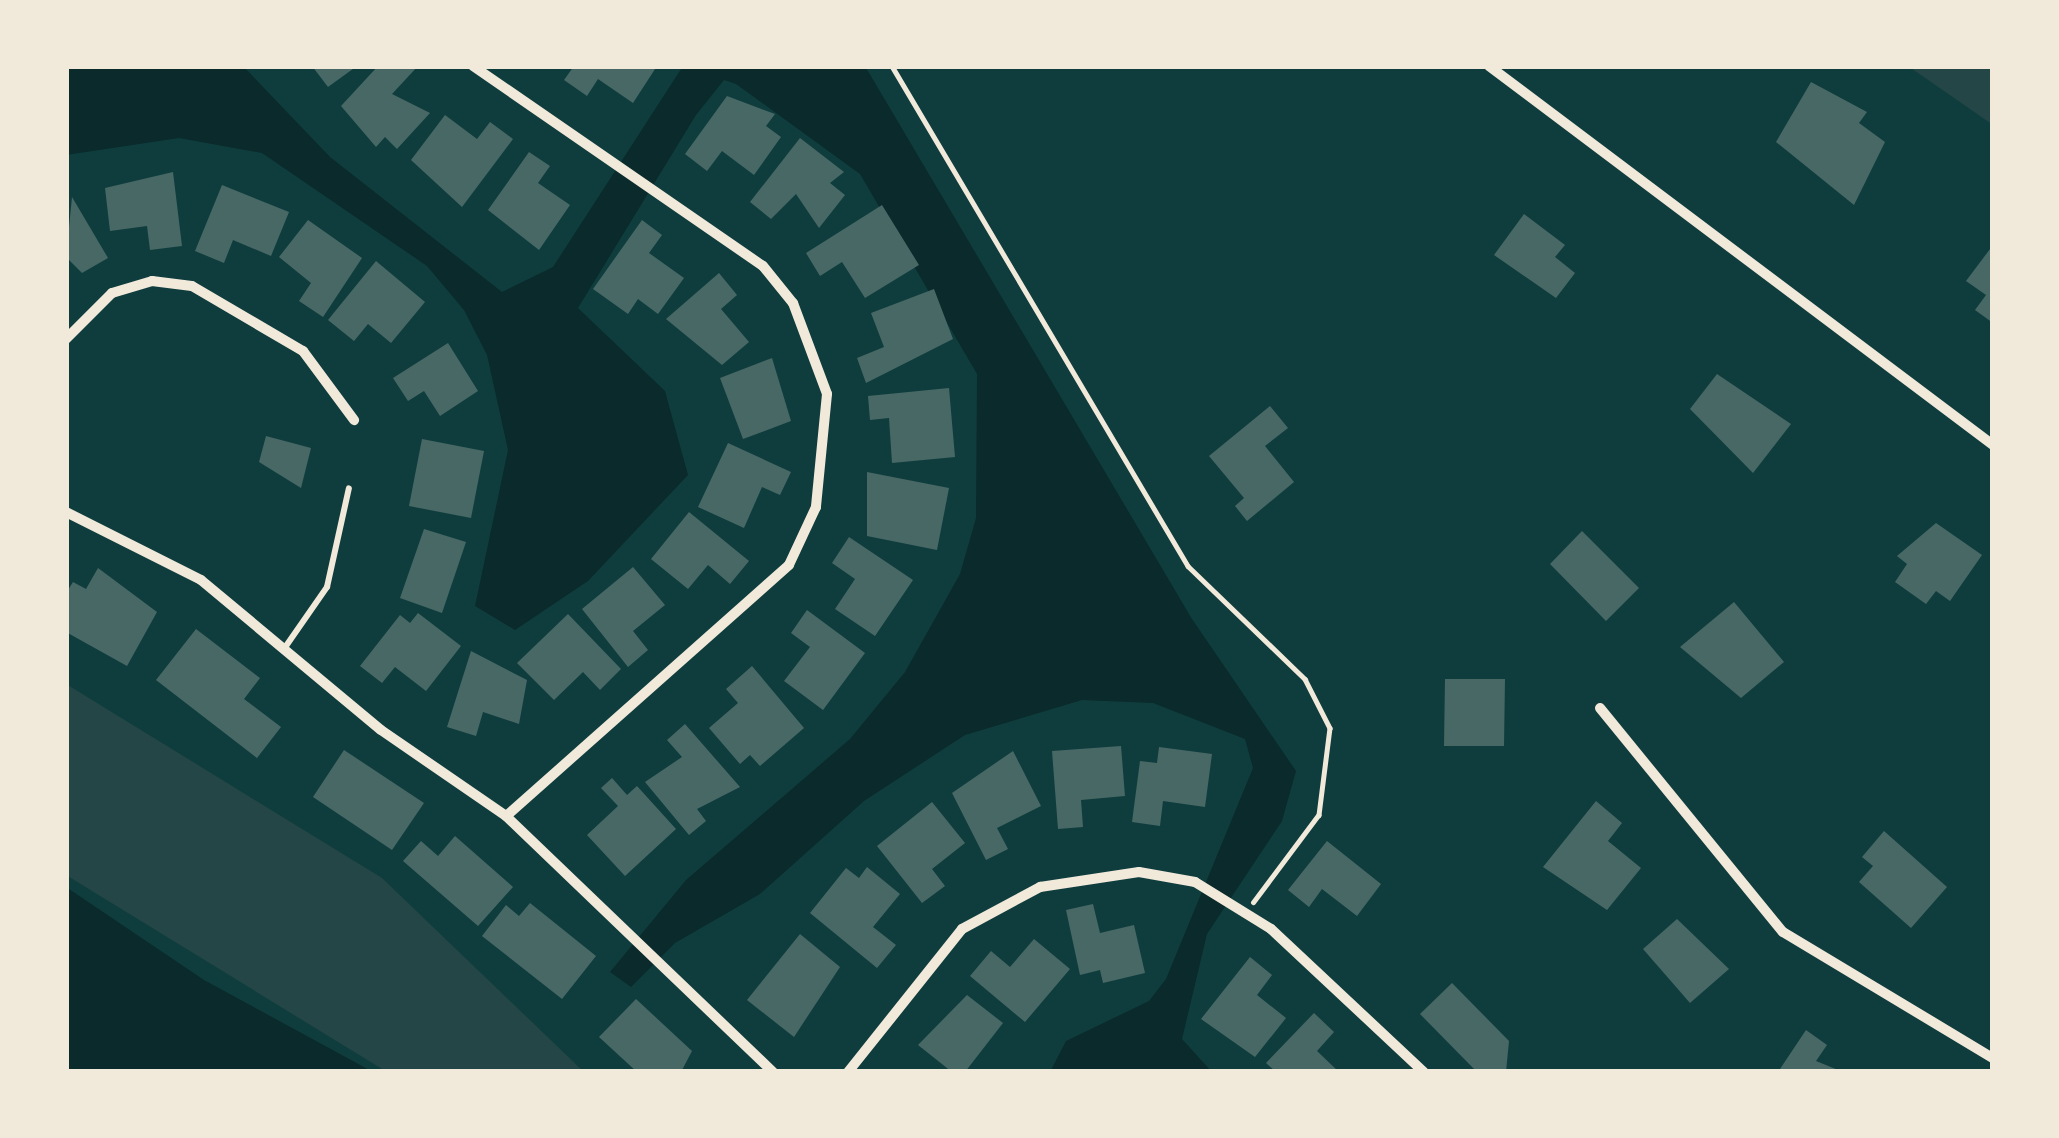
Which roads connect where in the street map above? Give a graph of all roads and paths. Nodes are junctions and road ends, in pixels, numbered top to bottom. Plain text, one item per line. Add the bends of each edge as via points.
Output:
1 (473, 66) edge
2 (892, 66) edge
3 (1489, 66) edge
4 (66, 339) edge
5 (354, 420) dead end
6 (1993, 445) edge
7 (349, 488) dead end
8 (66, 512) edge
9 (286, 646) junction
10 (1600, 708) dead end
11 (506, 816) junction
12 (1246, 913) junction
13 (1993, 1058) edge
14 (773, 1072) edge
15 (848, 1072) edge
16 (1424, 1072) edge

1 - 11 street via 732,238 793,303 827,394 816,507 788,565 737,621
2 - 12 path via 1188,566 1305,680 1330,728 1319,815
3 - 6 street
4 - 5 street via 112,293 191,286 304,351
7 - 9 lane via 327,587
8 - 9 street via 202,580
9 - 11 street via 381,730
10 - 13 street via 1783,932
11 - 14 street
12 - 15 street via 1195,882 1138,872 999,904 932,957
12 - 16 street

